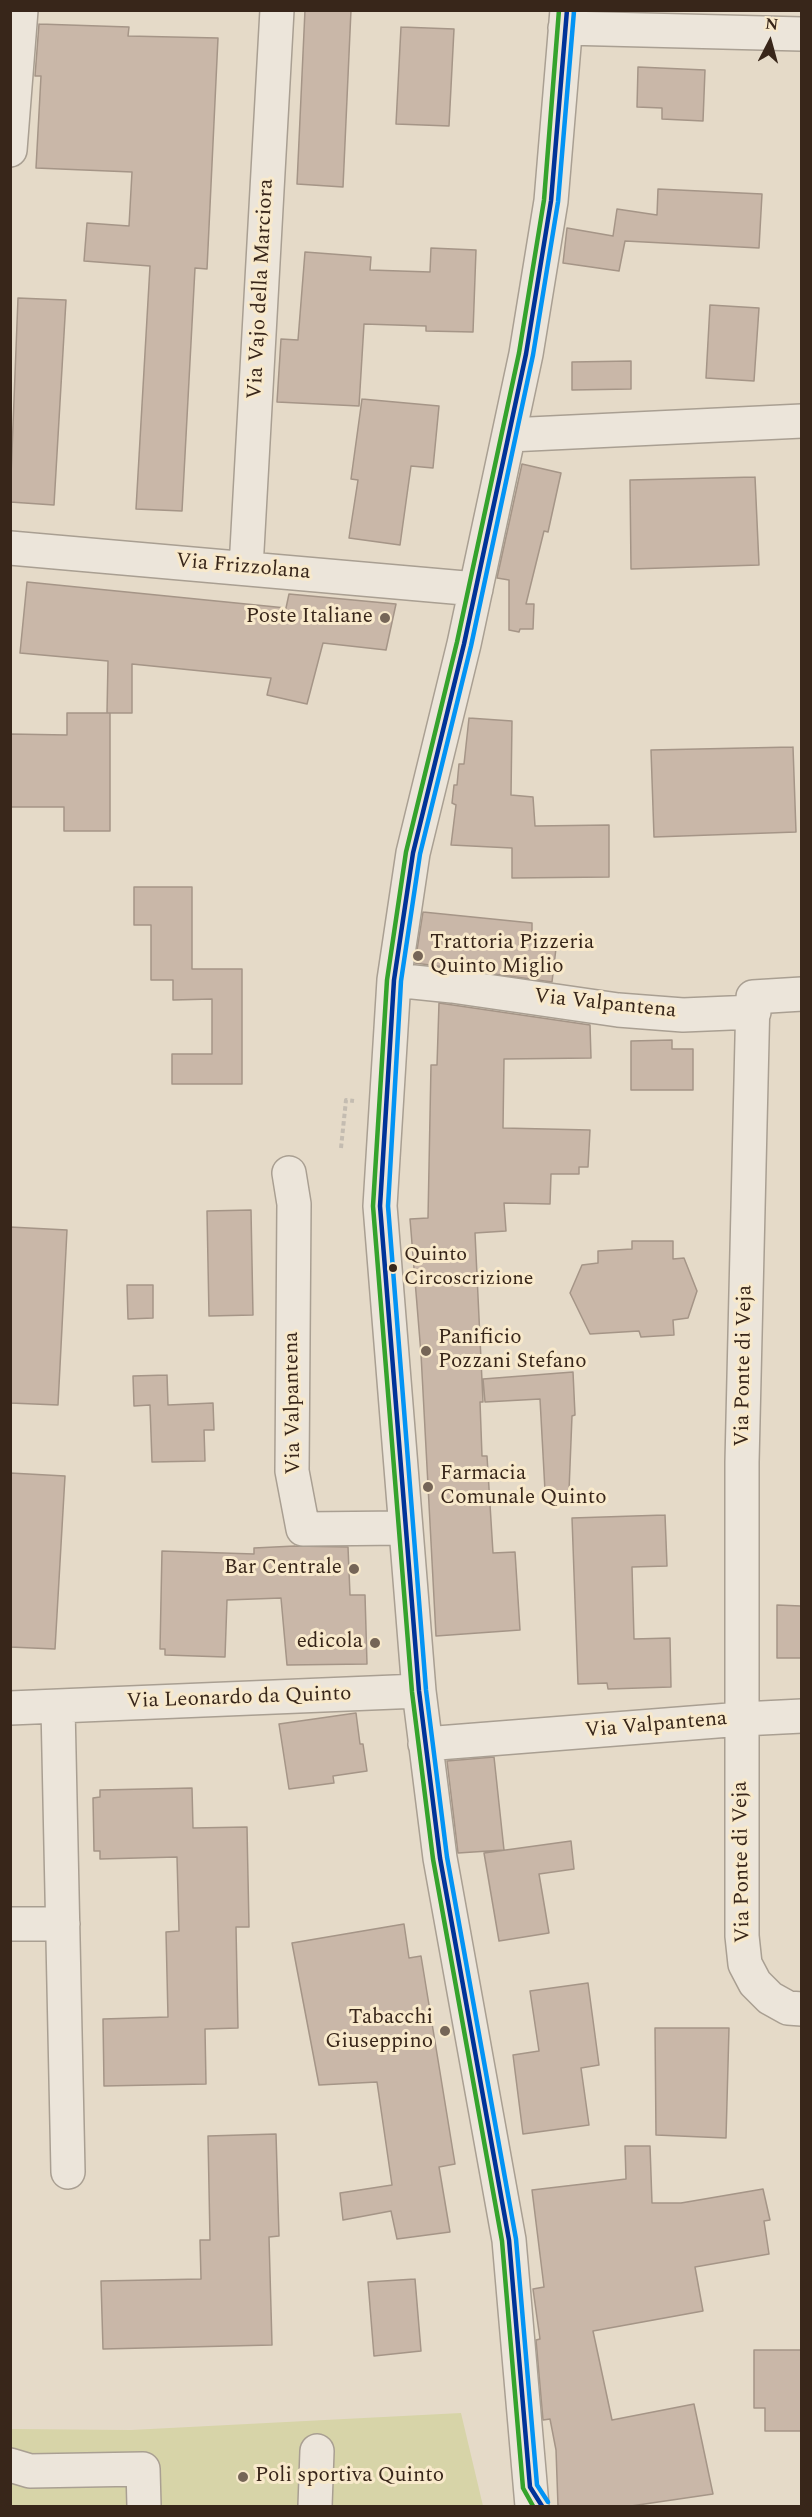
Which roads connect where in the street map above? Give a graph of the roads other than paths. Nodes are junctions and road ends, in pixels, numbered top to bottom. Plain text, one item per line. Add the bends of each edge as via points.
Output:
1 (21, 10) edge
2 (277, 10) edge
3 (566, 19) edge
4 (801, 34) edge
5 (10, 150) edge
6 (801, 421) edge
7 (509, 435) junction
8 (10, 548) edge
9 (246, 568) junction
10 (476, 589) junction
11 (394, 980) junction
12 (801, 994) edge
13 (754, 1012) junction
14 (289, 1173) dead end
15 (405, 1528) junction
16 (419, 1691) junction
17 (58, 1707) junction
18 (10, 1708) edge
19 (801, 1716) edge
20 (742, 1719) junction
21 (425, 1744) junction
22 (10, 1924) edge
23 (63, 1924) junction
24 (801, 2009) edge
25 (68, 2172) dead end
26 (317, 2451) dead end
27 (10, 2465) edge
28 (535, 2500) edge
29 (144, 2506) edge
30 (315, 2506) edge

1 - 5 street
2 - 9 street, Via Vajo della Marciora
3 - 4 street
3 - 7 street via 551,201
6 - 7 street
7 - 10 street
8 - 9 street, Via Frizzolana
9 - 10 street, Via Frizzolana
10 - 11 street via 413,853
11 - 13 street, Via Valpantena via 618,1010 683,1015
11 - 15 street via 380,1206
12 - 13 street via 753,997
13 - 20 street, Via Ponte di Veja via 742,1462
14 - 15 street, Via Valpantena via 294,1204 292,1471 303,1529
15 - 16 street
16 - 17 street, Via Leonardo da Quinto
16 - 21 street
17 - 18 street, Via Leonardo da Quinto
17 - 23 street
19 - 20 street
20 - 21 street, Via Valpantena
20 - 24 street, Via Ponte di Veja via 745,1964 755,1983 770,1998 788,2008
21 - 28 street via 440,1858 509,2240
22 - 23 street
23 - 25 street
26 - 30 street
27 - 29 street via 30,2471 143,2469

